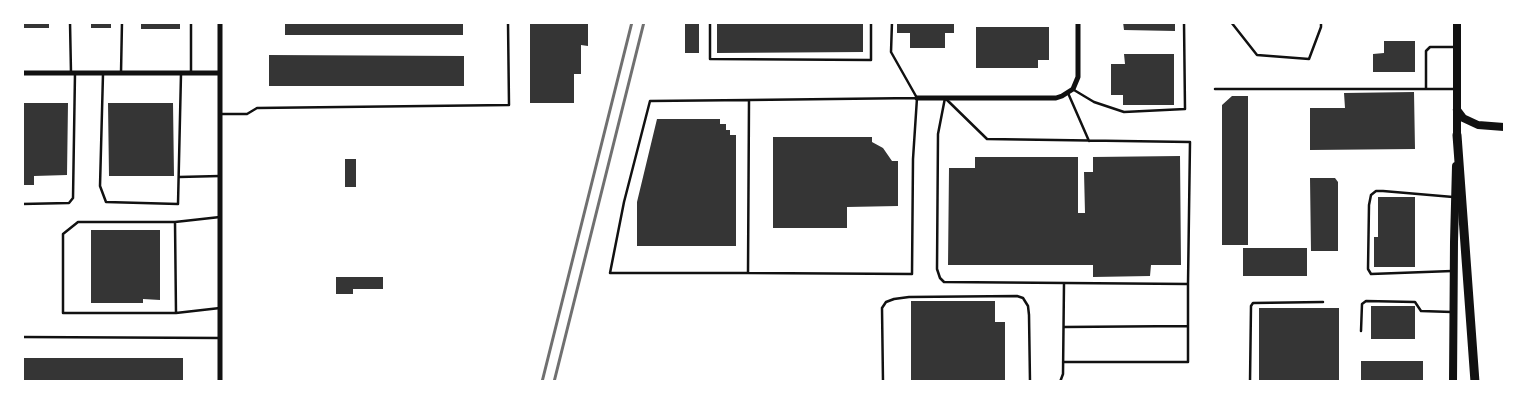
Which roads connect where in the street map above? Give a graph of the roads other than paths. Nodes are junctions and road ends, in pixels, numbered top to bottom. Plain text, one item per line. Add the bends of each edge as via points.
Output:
1 (70, 22) edge
2 (122, 22) edge
3 (191, 22) edge
4 (220, 22) edge
5 (508, 22) edge
6 (710, 22) edge
7 (871, 22) edge
8 (892, 22) edge
9 (1078, 22) edge
10 (1184, 22) edge
11 (1231, 22) edge
12 (1321, 22) edge
13 (1457, 22) edge
14 (1457, 47) junction
15 (22, 73) edge
16 (73, 73) junction
17 (103, 73) junction
18 (121, 73) junction
19 (181, 73) junction
20 (191, 73) junction
21 (220, 73) junction
22 (1073, 89) junction
23 (1426, 89) junction
24 (1457, 89) junction
25 (1215, 90) dead end
26 (1068, 93) junction
27 (917, 98) junction
28 (945, 98) junction
29 (749, 100) junction
30 (1457, 110) junction
31 (220, 114) junction
32 (1504, 128) edge
33 (1457, 135) junction
34 (1089, 141) junction
35 (220, 176) junction
36 (179, 177) junction
37 (1455, 197) junction
38 (22, 204) edge
39 (220, 217) junction
40 (175, 222) junction
41 (1454, 271) junction
42 (748, 273) junction
43 (1064, 283) junction
44 (1188, 284) junction
45 (1323, 302) dead end
46 (220, 308) junction
47 (1454, 312) junction
48 (176, 313) junction
49 (1188, 326) junction
50 (1064, 327) junction
51 (1361, 331) dead end
52 (22, 337) edge
53 (220, 338) junction
54 (1063, 362) junction
55 (220, 382) edge
56 (883, 382) edge
57 (1030, 382) edge
58 (1060, 382) edge
59 (1250, 382) edge
60 (1453, 382) edge
61 (1475, 382) edge

1 - 16 lane
2 - 18 lane
3 - 20 lane
4 - 21 street
5 - 31 lane via 510,106 257,108 247,114
6 - 7 lane via 710,59 871,60
8 - 27 lane via 892,52
9 - 22 street via 1078,77
10 - 22 lane via 1185,109 1124,112 1094,102
11 - 12 lane via 1257,56 1309,59
13 - 14 main road
14 - 23 lane via 1430,47 1426,51
14 - 24 main road
15 - 16 street
16 - 17 street
16 - 38 lane via 73,198 69,203
17 - 18 street
17 - 36 lane via 100,186 106,202 178,204
18 - 19 street
19 - 20 street
19 - 36 lane
20 - 21 street
21 - 31 street
22 - 26 street
23 - 24 lane
23 - 25 lane
24 - 30 main road
26 - 28 street via 1056,98
26 - 34 lane
27 - 28 street
27 - 29 lane
27 - 42 lane via 912,274
28 - 34 lane via 987,139
28 - 43 lane via 938,134 937,269 940,278 944,282
29 - 42 lane
29 - 42 lane via 650,101 610,273
30 - 32 main road via 1469,122
30 - 33 main road
31 - 35 street
33 - 37 main road
33 - 61 highway
34 - 44 lane via 1190,142
35 - 36 lane
35 - 39 street
37 - 41 main road
37 - 41 lane via 1376,191 1371,195 1369,205 1368,260 1371,274
39 - 40 lane
39 - 46 street
40 - 48 lane
40 - 48 lane via 78,222 63,234 63,313
41 - 47 main road
43 - 44 lane
43 - 50 lane
44 - 49 lane
45 - 59 lane via 1254,303 1251,308
46 - 48 lane
46 - 53 street
47 - 51 lane via 1421,311 1415,302 1366,301 1362,304
47 - 60 main road
49 - 50 lane
49 - 54 lane via 1188,362
50 - 54 lane
52 - 53 lane
53 - 55 street
54 - 58 lane
56 - 57 lane via 882,308 886,302 908,297 1007,296 1023,298 1028,306

